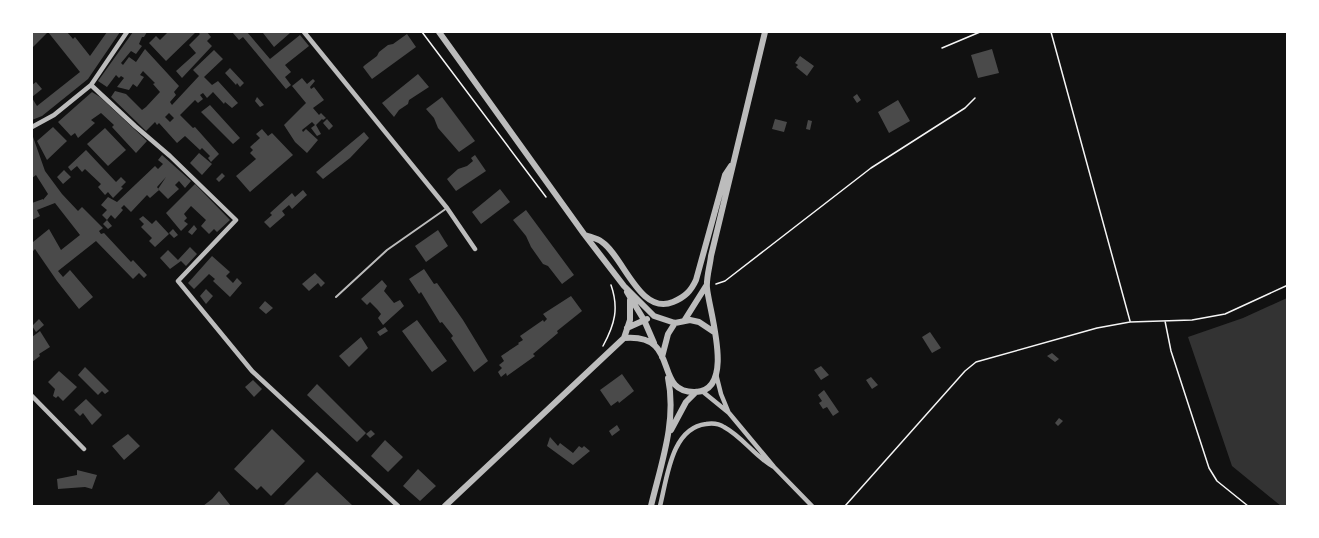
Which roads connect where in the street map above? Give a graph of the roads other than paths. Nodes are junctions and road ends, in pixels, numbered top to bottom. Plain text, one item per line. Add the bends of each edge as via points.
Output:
1 (127, 32) edge
2 (304, 32) edge
3 (439, 32) edge
4 (765, 32) edge
5 (91, 85) junction
6 (32, 128) edge
7 (734, 162) junction
8 (447, 208) junction
9 (584, 234) junction
10 (475, 249) dead end
11 (706, 285) junction
12 (624, 286) junction
13 (336, 297) dead end
14 (630, 300) junction
15 (654, 316) junction
16 (644, 320) junction
17 (684, 321) junction
18 (675, 323) junction
19 (627, 328) junction
20 (714, 332) junction
21 (624, 338) junction
22 (654, 343) junction
23 (662, 357) junction
24 (666, 368) junction
25 (716, 375) junction
26 (699, 391) junction
27 (32, 396) edge
28 (729, 413) junction
29 (669, 433) junction
30 (84, 449) dead end
31 (774, 467) junction
32 (398, 507) edge
33 (445, 507) edge
34 (651, 507) edge
35 (660, 507) edge
36 (812, 507) edge

1 - 5 street
2 - 8 street
3 - 9 street
4 - 7 street
5 - 6 street
5 - 32 street via 237,219 178,281 252,371
7 - 9 street via 725,175 696,280 682,299 668,304 646,298 603,242
7 - 11 street
8 - 10 street
8 - 13 lane via 387,250
9 - 12 street
11 - 17 street
11 - 20 street
12 - 14 street
12 - 15 street
14 - 16 street
14 - 19 street
15 - 16 street
15 - 18 street
16 - 19 street
16 - 22 street
17 - 18 street
17 - 20 street via 699,322
18 - 23 street
19 - 21 street
20 - 25 street via 719,361
21 - 22 street via 642,337
21 - 33 street
22 - 23 street
23 - 24 street
24 - 26 street via 680,389
24 - 29 street via 670,386
25 - 26 street via 710,386
25 - 28 street
26 - 28 street
26 - 29 street via 686,402
27 - 30 street
28 - 31 street
29 - 34 street
31 - 35 street via 725,427 716,423 700,425 683,435
31 - 36 street

